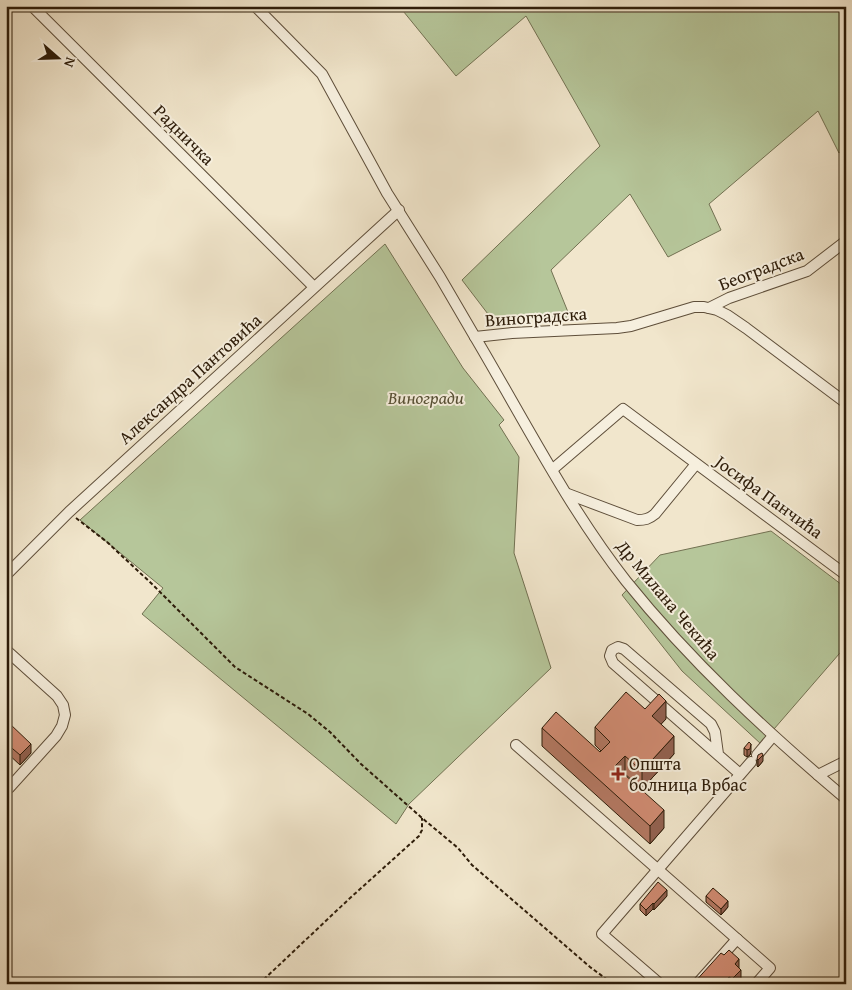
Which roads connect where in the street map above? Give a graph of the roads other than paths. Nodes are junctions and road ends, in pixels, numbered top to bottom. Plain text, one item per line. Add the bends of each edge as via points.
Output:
1 (32, 6) edge
2 (255, 6) edge
3 (399, 210) junction
4 (846, 241) edge
5 (314, 287) junction
6 (709, 308) junction
7 (475, 337) junction
8 (846, 402) edge
9 (696, 464) junction
10 (553, 469) junction
11 (568, 494) junction
12 (846, 574) edge
13 (6, 575) edge
14 (6, 650) edge
15 (773, 736) junction
16 (516, 745) dead end
17 (718, 754) junction
18 (846, 761) edge
19 (740, 774) junction
20 (818, 775) junction
21 (9, 788) dead end
22 (846, 799) edge
23 (658, 871) junction
24 (737, 939) junction
25 (660, 984) edge
26 (697, 984) edge
27 (756, 984) edge

1 - 5 street, Радничка
2 - 3 street, Виноградска via 322,74
3 - 5 street, Александра Пантовића
3 - 7 street, Виноградска
4 - 6 street, Београдска via 807,271
5 - 13 street, Александра Пантовића via 68,512
6 - 7 street, Виноградска via 694,307 617,328
6 - 8 street, Виноградска via 740,323
7 - 10 street, Др Милана Чекића
9 - 10 street, Јосифа Панчића via 622,409
9 - 11 street, Јосифа Панчића via 655,514 644,520
9 - 12 street, Јосифа Панчића
10 - 11 street, Др Милана Чекића
11 - 15 street, Др Милана Чекића via 639,595 696,660
14 - 21 street via 57,696 65,715 56,736
15 - 19 street
15 - 20 street, Др Милана Чекића
16 - 23 street
17 - 17 street via 613,663 612,650 623,648 711,724
17 - 19 street
18 - 20 street
19 - 23 street
20 - 22 street, Др Милана Чекића
23 - 24 street
23 - 25 street via 602,934
24 - 26 street
24 - 27 street via 770,968

